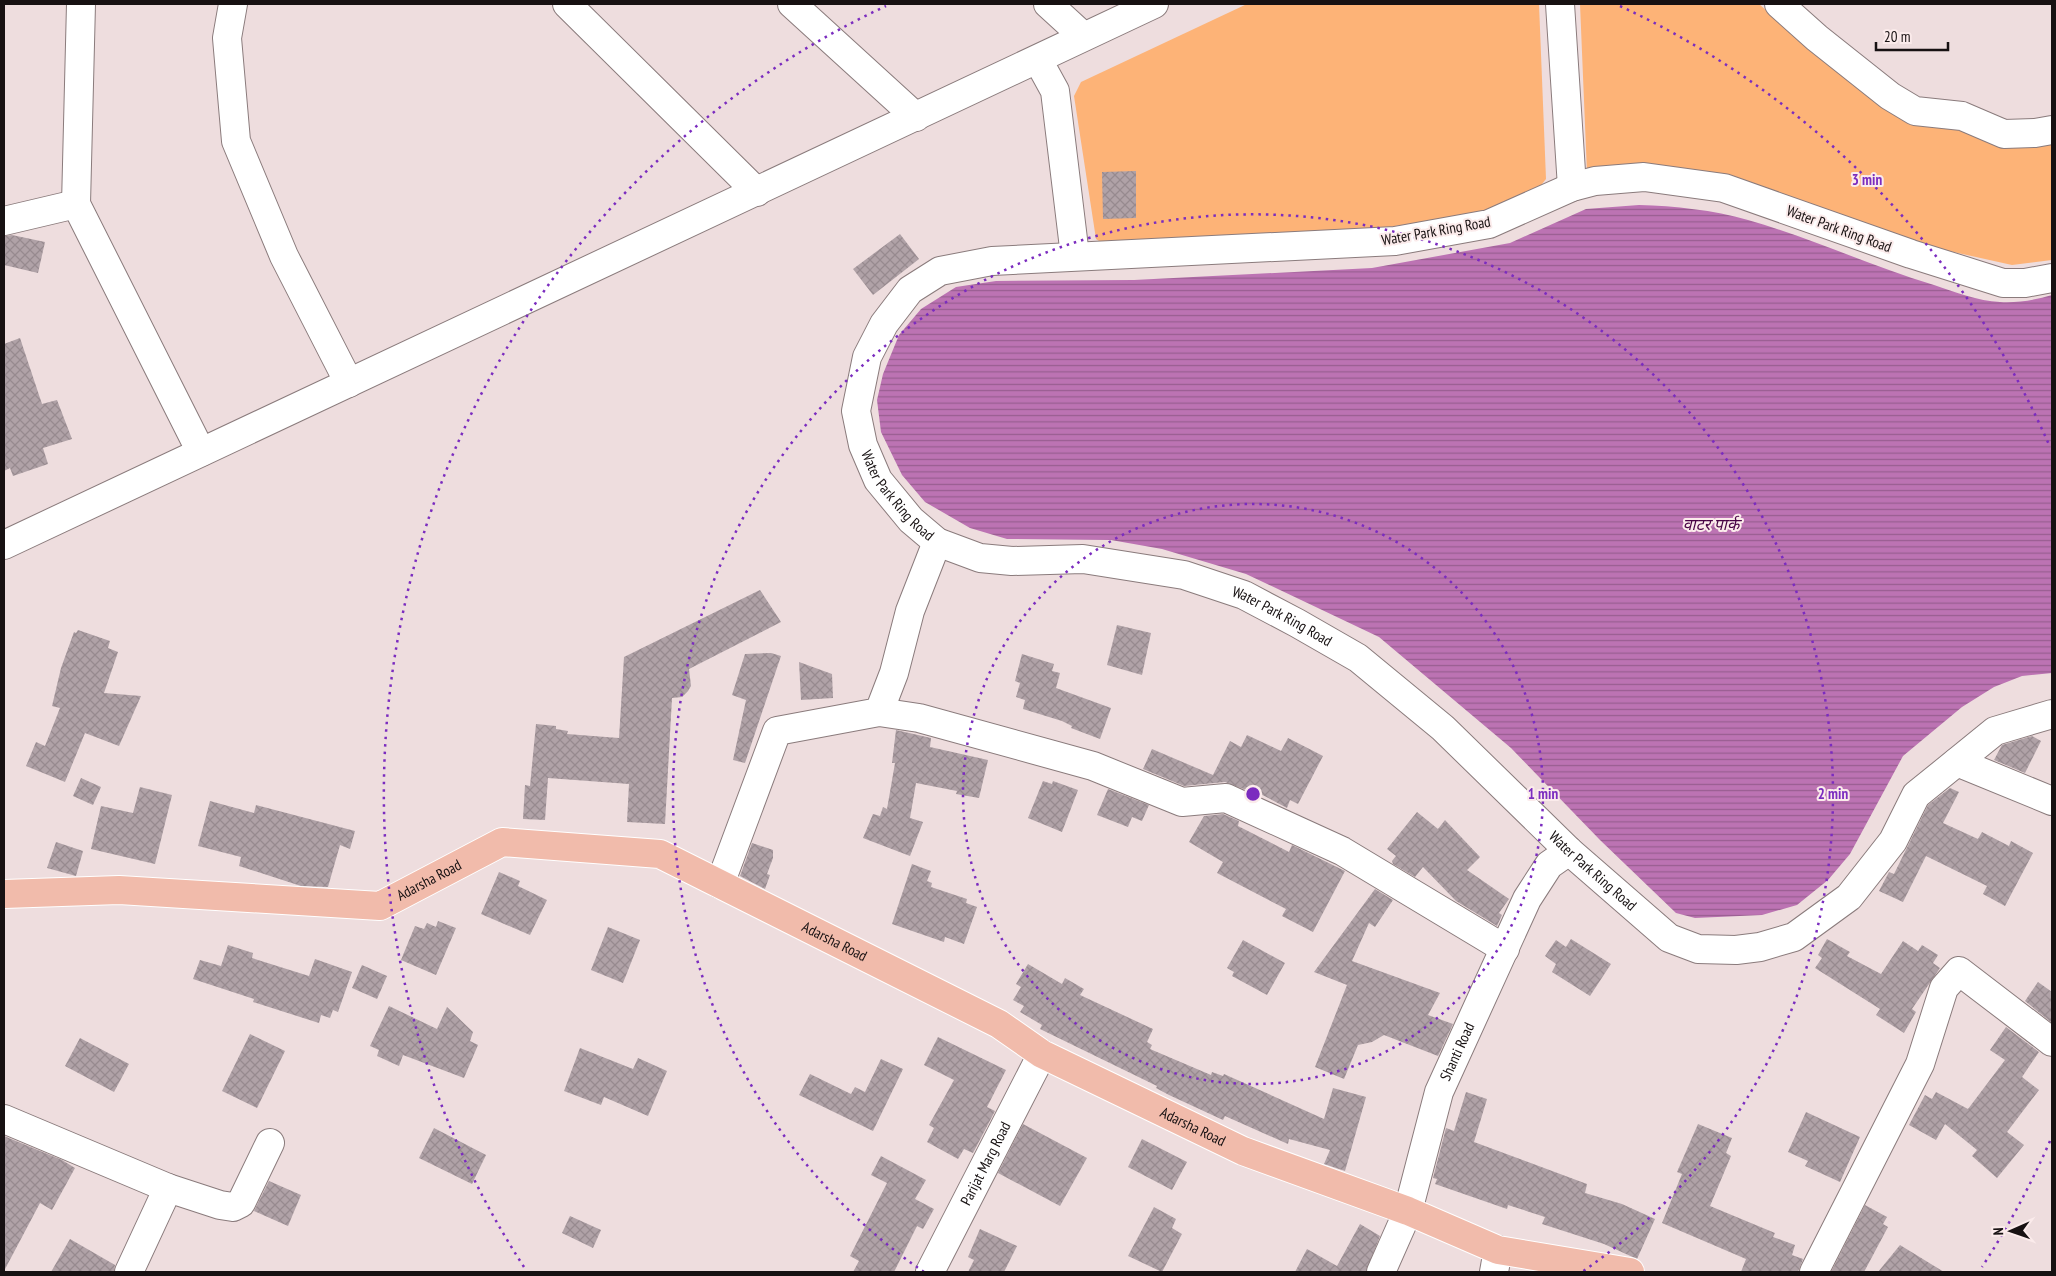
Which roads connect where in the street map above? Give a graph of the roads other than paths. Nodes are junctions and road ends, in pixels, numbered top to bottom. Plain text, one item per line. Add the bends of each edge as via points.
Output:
1 (81, 4) edge
2 (233, 4) edge
3 (566, 4) edge
4 (792, 4) edge
5 (1048, 4) edge
6 (1154, 4) edge
7 (1560, 4) edge
8 (1779, 4) edge
9 (1083, 36) junction
10 (1038, 60) junction
11 (916, 117) junction
12 (2052, 130) edge
13 (1572, 187) junction
14 (757, 192) junction
15 (76, 204) junction
16 (4, 221) edge
17 (1075, 256) junction
18 (2052, 278) edge
19 (349, 383) junction
20 (201, 452) junction
21 (937, 542) junction
22 (4, 545) edge
23 (879, 712) junction
24 (2052, 714) edge
25 (1957, 762) junction
26 (2052, 801) edge
27 (1569, 850) junction
28 (720, 884) junction
29 (4, 894) edge
30 (1505, 949) junction
31 (2052, 1042) edge
32 (1042, 1054) junction
33 (4, 1121) edge
34 (270, 1143) dead end
35 (168, 1188) junction
36 (1408, 1211) junction
37 (1496, 1261) edge
38 (128, 1272) edge
39 (930, 1272) edge
40 (1381, 1272) edge
41 (1630, 1272) edge
42 (1814, 1272) edge

1 - 15 street
2 - 19 street via 227,38 236,141 284,256
3 - 14 street
4 - 11 street
5 - 9 street
6 - 9 street
7 - 13 street
8 - 12 street via 1890,96 1915,111 1962,116 2004,134
9 - 10 street
10 - 11 street
10 - 17 street via 1055,91
11 - 14 street
13 - 17 street, Water Park Ring Road via 1489,224 1396,241
13 - 18 street, Water Park Ring Road via 1595,181 1644,177 1724,188 2003,283
14 - 19 street
15 - 16 street
15 - 20 street
17 - 21 street, Water Park Ring Road via 992,261 940,271 910,290 884,324 867,357 856,411 863,445 878,480 911,520
19 - 20 street
20 - 22 street
21 - 23 street via 910,611 894,673
21 - 27 street, Water Park Ring Road via 980,558 1012,561 1083,559 1184,575 1244,595 1358,658 1443,728
23 - 28 street via 777,731
23 - 30 street via 919,718 1093,766 1182,802 1226,798 1342,851
24 - 25 street, Water Park Ring Road via 1995,730
25 - 26 street
25 - 27 street, Water Park Ring Road via 1916,795 1893,841 1849,897 1794,937 1760,947 1698,949 1669,938
27 - 30 street, Shanti Road via 1549,865 1527,899
28 - 29 main road, Adarsha Road via 660,854 502,842 380,906 120,890
28 - 32 main road, Adarsha Road via 999,1024
30 - 36 street, Shanti Road via 1439,1092
31 - 42 street via 1959,971 1944,988 1920,1064
32 - 36 main road, Adarsha Road via 1243,1151
32 - 39 street, Parijat Marg Road
33 - 35 street
34 - 35 street via 241,1203 233,1208
35 - 38 street
36 - 37 main road, Adarsha Road
36 - 40 street, Shanti Road
37 - 41 main road, Adarsha Road

